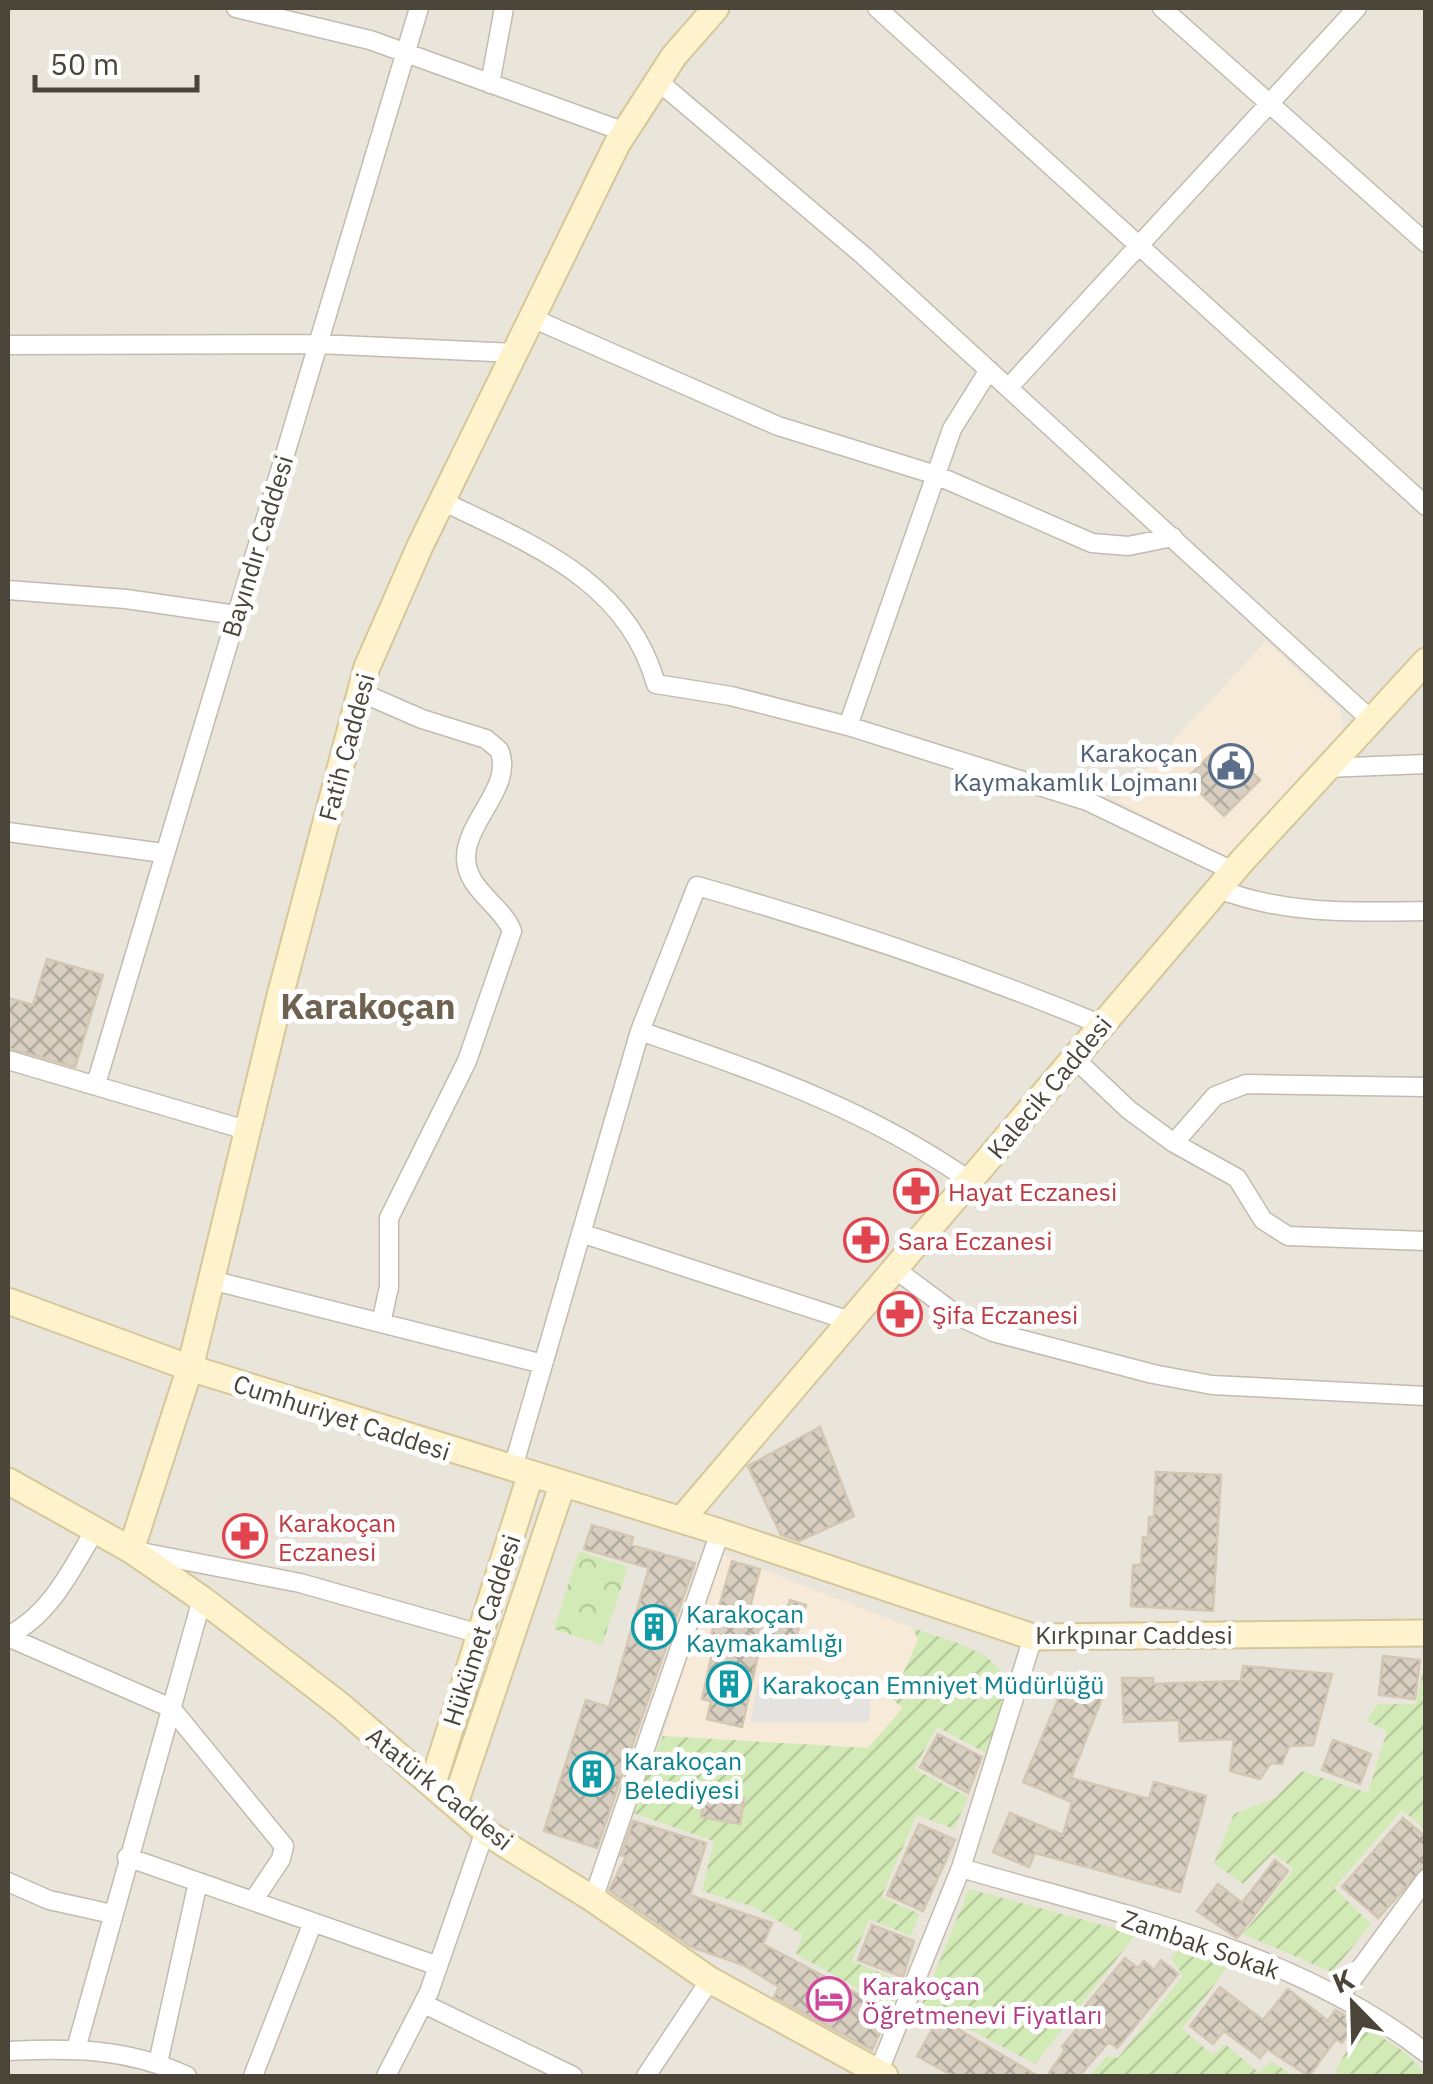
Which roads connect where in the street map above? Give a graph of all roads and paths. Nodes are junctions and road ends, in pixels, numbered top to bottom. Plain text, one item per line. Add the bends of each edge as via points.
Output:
1 (236, 8) edge
2 (419, 8) edge
3 (504, 8) edge
4 (716, 8) edge
5 (876, 8) edge
6 (1162, 8) edge
7 (1357, 8) edge
8 (406, 54) junction
9 (658, 81) junction
10 (490, 84) junction
11 (1270, 104) junction
12 (625, 132) junction
13 (1426, 243) edge
14 (1140, 246) junction
15 (532, 318) junction
16 (318, 344) junction
17 (8, 345) edge
18 (515, 354) junction
19 (989, 370) junction
20 (1008, 387) junction
21 (936, 475) junction
22 (442, 501) junction
23 (1426, 506) edge
24 (1173, 536) junction
25 (8, 590) edge
26 (236, 615) junction
27 (1426, 661) edge
28 (360, 692) junction
29 (1370, 718) junction
30 (848, 726) junction
31 (1426, 764) edge
32 (1325, 768) junction
33 (8, 832) edge
34 (163, 853) junction
35 (1226, 880) junction
36 (1426, 911) edge
37 (1102, 1025) junction
38 (640, 1031) junction
39 (1074, 1058) junction
40 (8, 1060) edge
41 (96, 1084) junction
42 (1426, 1087) edge
43 (246, 1130) junction
44 (1174, 1143) junction
45 (970, 1181) junction
46 (581, 1233) junction
47 (1426, 1241) edge
48 (895, 1269) junction
49 (211, 1280) junction
50 (8, 1301) edge
51 (850, 1321) junction
52 (382, 1323) junction
53 (543, 1364) junction
54 (190, 1368) junction
55 (1426, 1396) edge
56 (521, 1474) junction
57 (8, 1481) edge
58 (562, 1486) junction
59 (681, 1520) junction
60 (95, 1530) junction
61 (720, 1532) junction
62 (131, 1550) junction
63 (202, 1599) junction
64 (1426, 1633) edge
65 (480, 1634) junction
66 (8, 1636) edge
67 (1033, 1637) junction
68 (171, 1708) junction
69 (433, 1783) junction
70 (455, 1803) junction
71 (485, 1831) junction
72 (127, 1857) junction
73 (962, 1868) junction
74 (1426, 1878) edge
75 (8, 1882) edge
76 (198, 1882) junction
77 (594, 1899) junction
78 (254, 1901) junction
79 (112, 1914) junction
80 (313, 1922) junction
81 (438, 1966) junction
82 (710, 1980) junction
83 (1340, 1996) junction
84 (424, 2004) junction
85 (76, 2049) junction
86 (8, 2050) edge
87 (1426, 2053) edge
88 (158, 2063) junction
89 (882, 2074) edge
90 (187, 2076) edge
91 (253, 2076) edge
92 (386, 2076) edge
93 (573, 2076) edge
94 (646, 2076) edge

1 - 8 street
2 - 8 street, Bayındır Caddesi
3 - 10 street
4 - 9 street, Fatih Caddesi
5 - 14 street
6 - 11 street
7 - 11 street
8 - 10 street
8 - 16 street, Bayındır Caddesi
9 - 12 street, Fatih Caddesi
9 - 19 street
10 - 12 street
11 - 13 street
11 - 14 street
12 - 15 street, Fatih Caddesi
14 - 20 street
14 - 23 street
15 - 18 street, Fatih Caddesi
15 - 21 street via 778,426
16 - 17 street
16 - 18 street
16 - 26 street, Bayındır Caddesi
18 - 22 street, Fatih Caddesi
19 - 20 street
19 - 21 street via 952,429
20 - 24 street
21 - 24 street via 1092,543 1128,546
21 - 30 street
22 - 28 street, Fatih Caddesi
22 - 30 street via 580,572 629,624 656,684
24 - 29 street
25 - 26 street
26 - 34 street, Bayındır Caddesi
27 - 29 street, Kalecik Caddesi
28 - 43 street, Fatih Caddesi
28 - 52 street via 500,750 504,770 469,839 466,860 512,931 468,1061 389,1218
29 - 32 street, Kalecik Caddesi
30 - 35 street via 1086,800
31 - 32 street
32 - 35 street, Kalecik Caddesi
33 - 34 street
34 - 41 street, Bayındır Caddesi
35 - 36 street via 1260,905
35 - 37 street, Kalecik Caddesi
37 - 38 street via 866,935 697,886
37 - 39 street, Kalecik Caddesi
38 - 45 street via 835,1101
38 - 46 street
39 - 44 street
39 - 45 street, Kalecik Caddesi
40 - 41 street
41 - 43 street
42 - 44 street via 1246,1084 1215,1096
43 - 49 street, Fatih Caddesi
44 - 47 street via 1237,1178 1274,1231
45 - 48 street, Kalecik Caddesi
46 - 51 street
46 - 53 street
48 - 51 street, Kalecik Caddesi
48 - 55 street via 958,1316 993,1332 1153,1374 1212,1385
49 - 52 street
49 - 54 street, Fatih Caddesi
50 - 54 street, Cumhuriyet Caddesi
51 - 59 street, Kalecik Caddesi
52 - 53 street
53 - 56 street
54 - 56 street, Cumhuriyet Caddesi
54 - 62 street, Fatih Caddesi
56 - 58 street, Cumhuriyet Caddesi
56 - 65 street, Hükümet Caddesi
57 - 60 street, Atatürk Caddesi
58 - 59 street, Cumhuriyet Caddesi
58 - 70 street
59 - 61 street, Kırkpınar Caddesi
60 - 62 street, Atatürk Caddesi
60 - 66 street via 56,1596
61 - 67 street, Kırkpınar Caddesi
61 - 77 street
62 - 63 street, Atatürk Caddesi
62 - 65 street via 300,1583
63 - 68 street
63 - 69 street, Atatürk Caddesi
64 - 67 street, Kırkpınar Caddesi
65 - 69 street, Hükümet Caddesi
66 - 68 street
67 - 73 street
68 - 72 street
68 - 78 street via 284,1846
69 - 70 street, Atatürk Caddesi
70 - 71 street, Atatürk Caddesi
71 - 77 street, Atatürk Caddesi
71 - 81 street
72 - 76 street
72 - 79 street
73 - 83 street, Zambak Sokak via 1179,1932
73 - 89 street
74 - 83 street
75 - 79 street via 49,1900
76 - 78 street
76 - 88 street
77 - 82 street, Atatürk Caddesi
78 - 80 street
79 - 85 street
80 - 81 street
80 - 91 street
81 - 84 street
82 - 89 street, Atatürk Caddesi
82 - 94 street
83 - 87 street, Zambak Sokak
84 - 92 street
84 - 93 street
85 - 86 street
85 - 88 street
88 - 90 street

